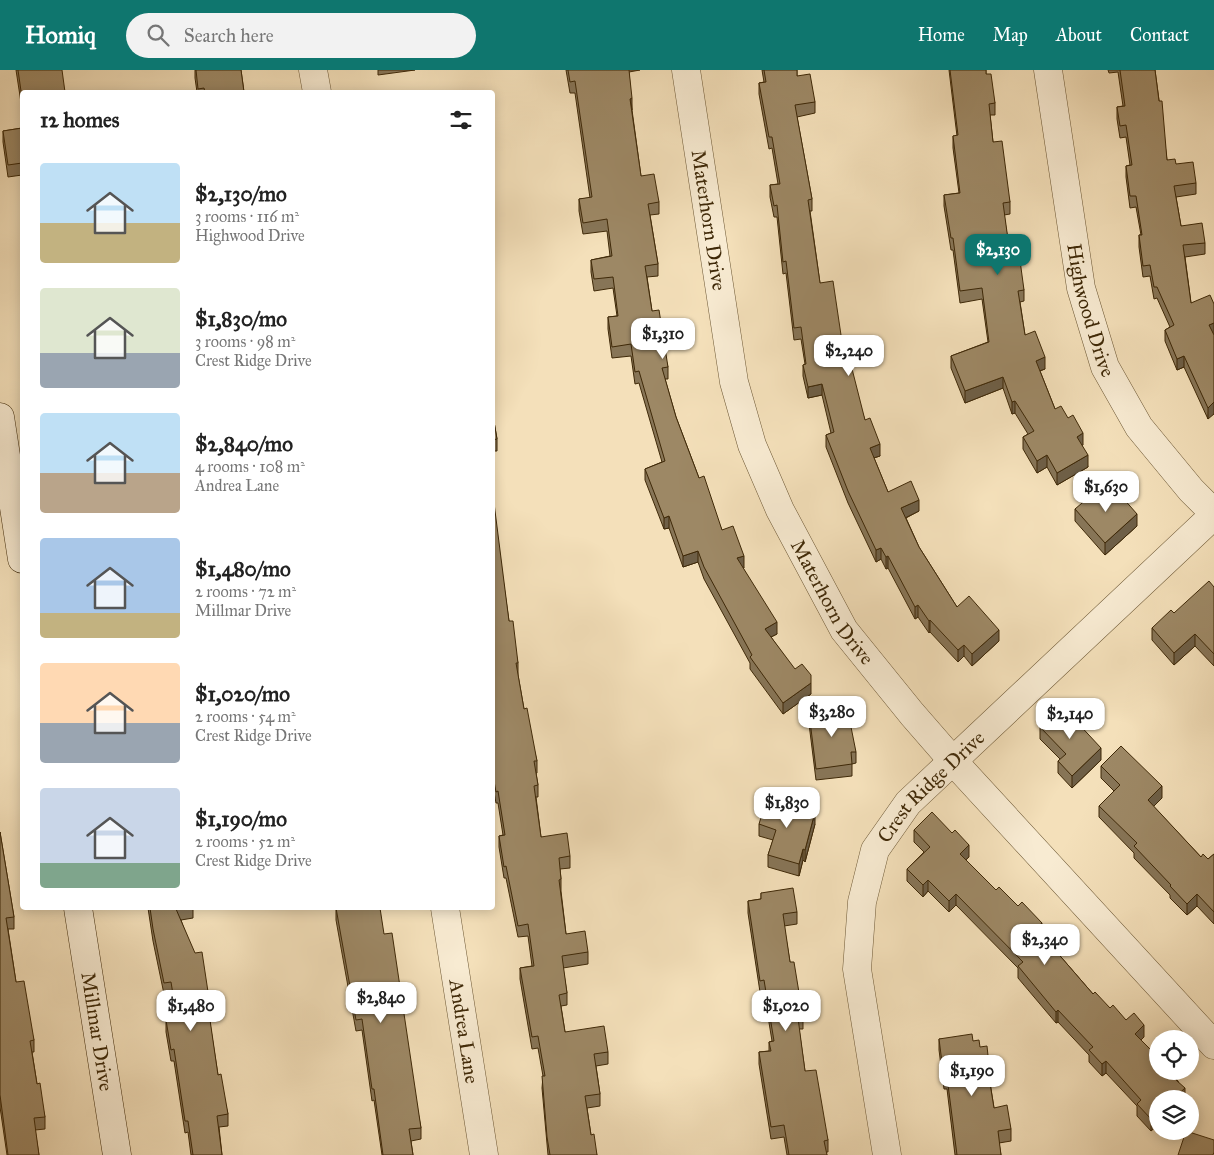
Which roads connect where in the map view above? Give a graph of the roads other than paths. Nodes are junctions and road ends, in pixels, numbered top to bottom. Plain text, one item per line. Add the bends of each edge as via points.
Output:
1 (313, 70) edge
2 (686, 70) edge
3 (1048, 70) edge
4 (317, 90) edge
5 (0, 416) edge
6 (1214, 514) edge
7 (20, 546) edge
8 (952, 760) junction
9 (78, 910) edge
10 (445, 910) edge
11 (1214, 1045) edge
12 (117, 1155) edge
13 (484, 1155) edge
14 (887, 1155) edge

1 - 4 street
2 - 8 street, Materhorn Drive via 734,382 752,445 780,510 844,630
3 - 6 street, Highwood Drive via 1081,288 1105,367 1139,427
5 - 7 street
6 - 8 street, Crest Ridge Drive
8 - 11 street, Materhorn Drive
8 - 14 street, Crest Ridge Drive via 908,803 876,850 862,902 857,969
9 - 12 street, Millmar Drive
10 - 13 street, Andrea Lane

